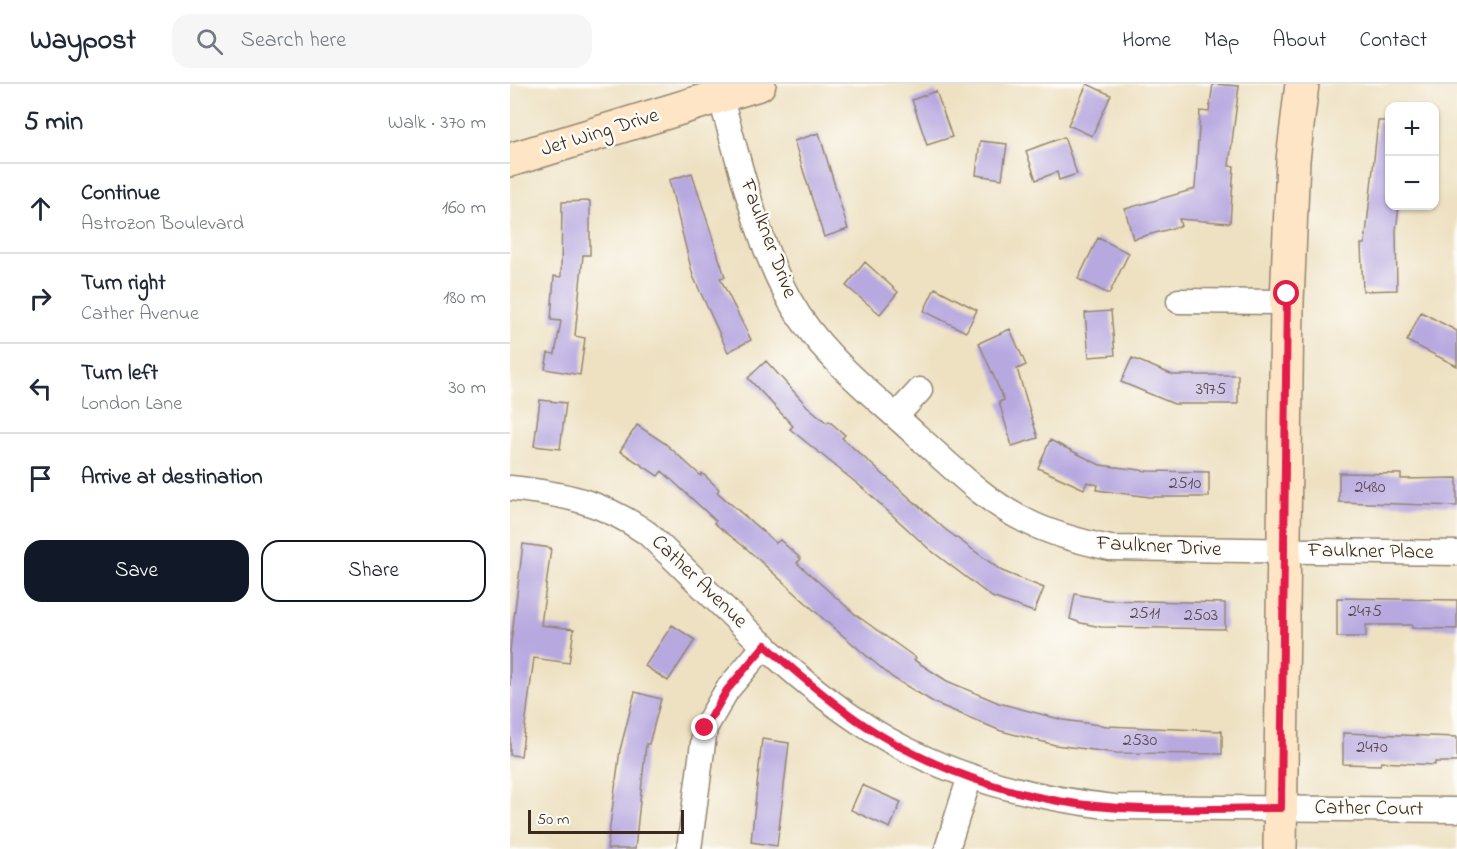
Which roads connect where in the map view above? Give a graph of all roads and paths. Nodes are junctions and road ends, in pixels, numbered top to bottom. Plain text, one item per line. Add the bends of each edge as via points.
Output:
1 (759, 84) edge
2 (1302, 84) edge
3 (720, 96) junction
4 (510, 160) edge
5 (1179, 301) dead end
6 (1287, 302) junction
7 (920, 390) dead end
8 (896, 416) junction
9 (510, 488) edge
10 (1284, 551) junction
11 (1457, 553) edge
12 (765, 645) junction
13 (970, 776) junction
14 (1281, 808) junction
15 (1457, 810) edge
16 (689, 849) edge
17 (947, 849) edge
18 (1280, 849) edge

1 - 3 main road, Jet Wing Drive
2 - 6 main road via 1293,160
3 - 4 main road, Jet Wing Drive
3 - 8 street, Faulkner Drive via 754,212 791,304 837,362
5 - 6 street
6 - 10 main road
7 - 8 street
8 - 10 street, Faulkner Drive via 995,503 1027,522 1070,539 1110,548 1145,550
9 - 12 street, Cather Avenue via 584,499 628,519
10 - 11 street, Faulkner Place
10 - 14 main road
12 - 13 street, Cather Avenue via 859,722 934,762
12 - 16 street via 727,690 705,728
13 - 14 street, Cather Avenue via 1058,801 1114,807
13 - 17 street
14 - 15 street, Cather Court
14 - 18 main road

